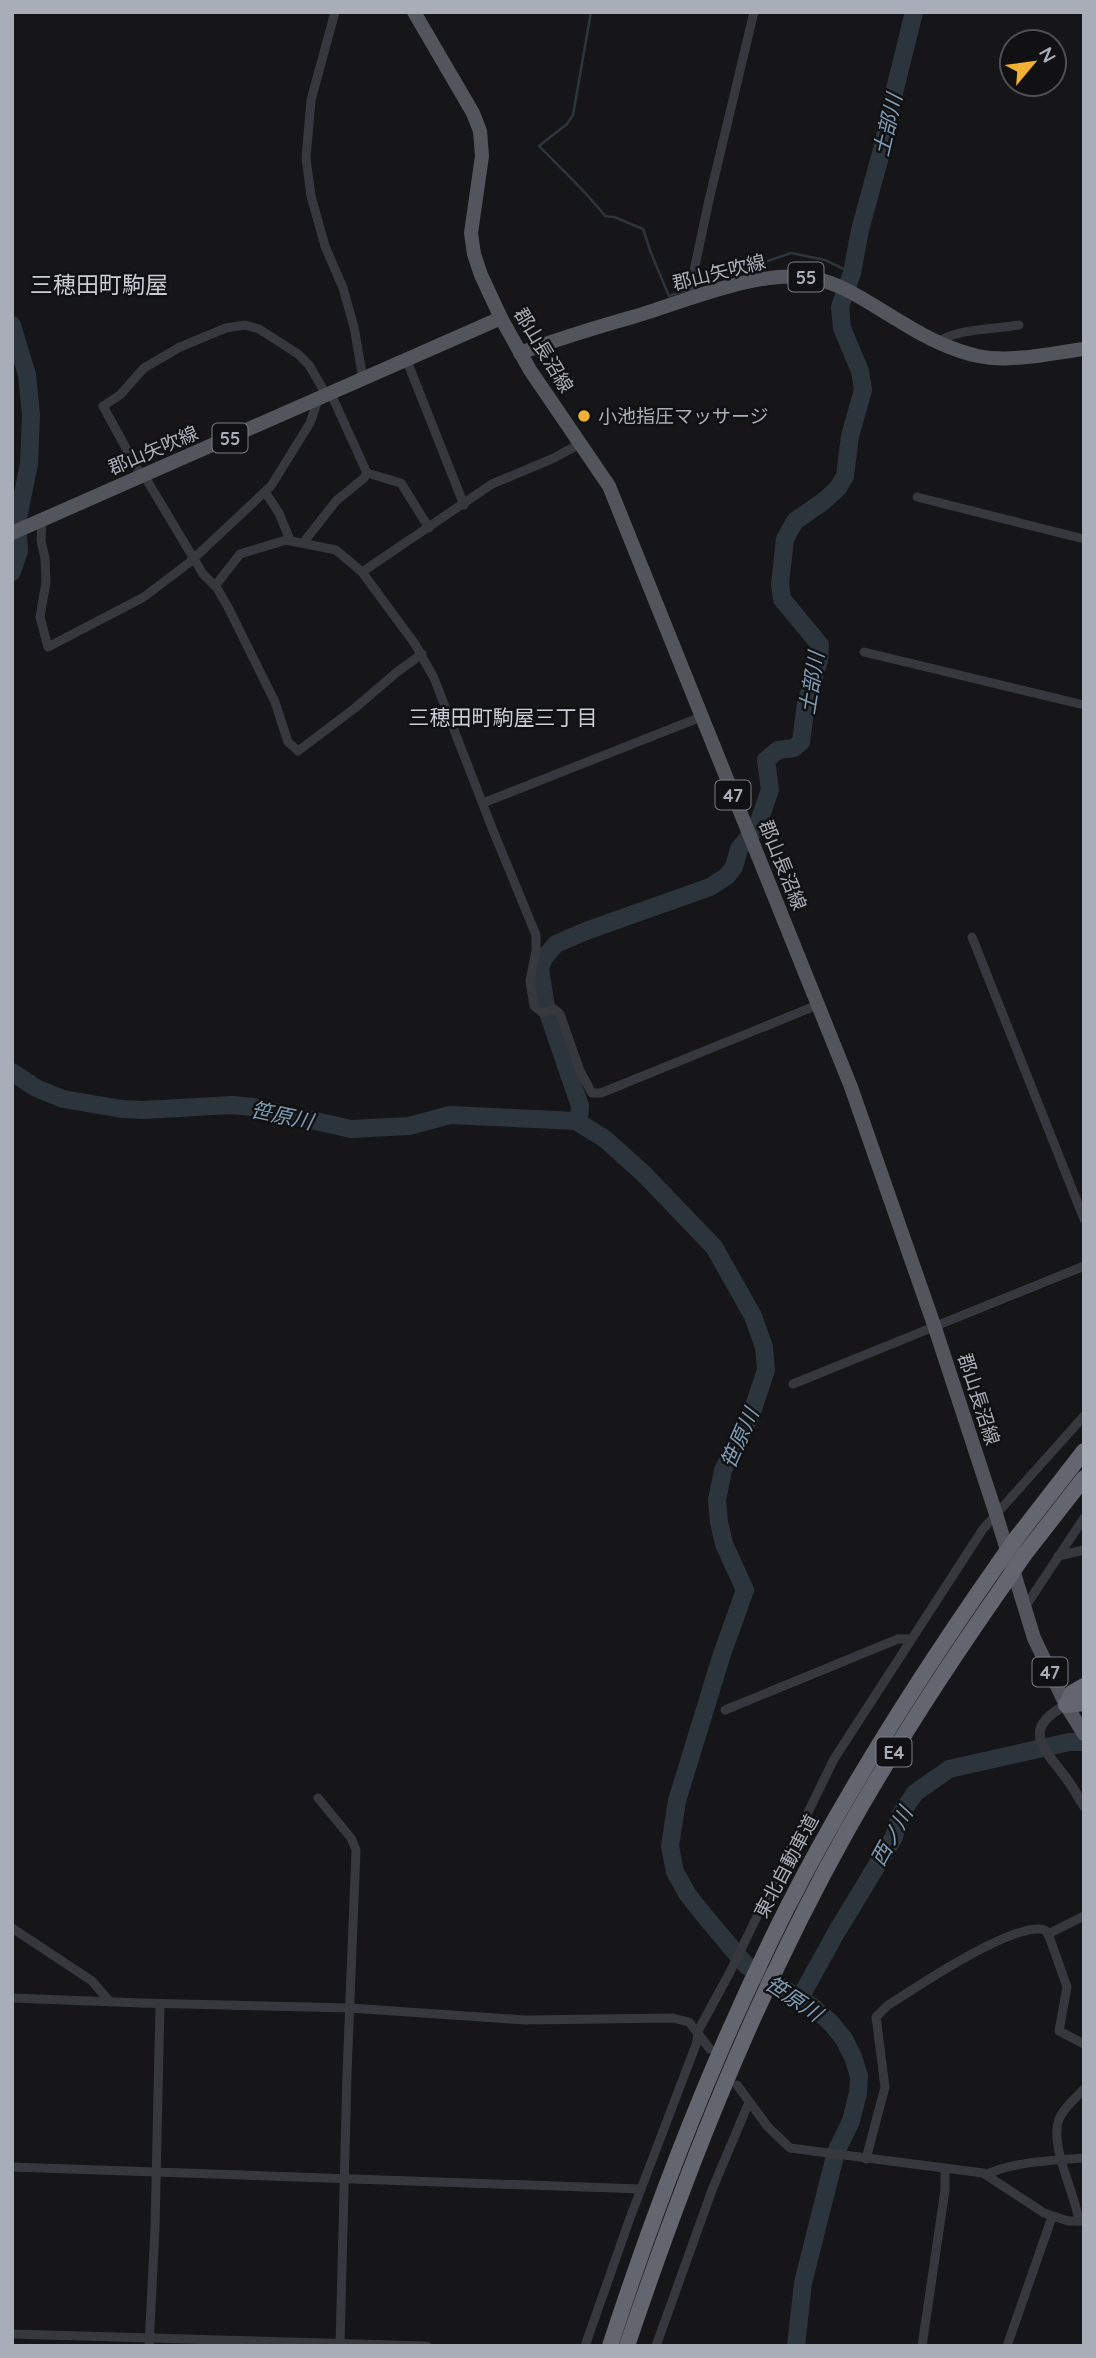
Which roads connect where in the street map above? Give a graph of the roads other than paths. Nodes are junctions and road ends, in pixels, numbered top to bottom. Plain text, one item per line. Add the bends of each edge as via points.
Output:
1 (335, 12) edge
2 (414, 12) edge
3 (754, 12) edge
4 (688, 299) junction
5 (501, 318) junction
6 (1019, 325) dead end
7 (938, 343) junction
8 (1084, 349) edge
9 (520, 353) junction
10 (407, 361) junction
11 (363, 379) junction
12 (325, 397) junction
13 (581, 443) junction
14 (367, 473) junction
15 (142, 475) junction
16 (265, 492) junction
17 (917, 497) dead end
18 (464, 505) junction
19 (40, 520) junction
20 (429, 528) junction
21 (12, 533) edge
22 (1084, 539) edge
23 (290, 540) junction
24 (303, 543) junction
25 (193, 559) junction
26 (362, 572) junction
27 (215, 586) junction
28 (864, 652) dead end
29 (422, 654) junction
30 (1084, 705) edge
31 (701, 717) junction
32 (483, 803) junction
33 (972, 937) dead end
34 (820, 1004) junction
35 (1084, 1219) edge
36 (1084, 1266) edge
37 (934, 1325) junction
38 (793, 1384) dead end
39 (1084, 1416) edge
40 (1084, 1451) edge
41 (1084, 1478) edge
42 (996, 1514) junction
43 (1084, 1518) edge
44 (1084, 1550) edge
45 (1059, 1556) junction
46 (1025, 1607) junction
47 (911, 1639) junction
48 (1078, 1701) edge
49 (724, 1710) dead end
50 (1084, 1734) edge
51 (318, 1798) dead end
52 (1084, 1807) edge
53 (1084, 1916) edge
54 (12, 1928) edge
55 (1048, 1934) junction
56 (12, 1998) edge
57 (110, 2002) junction
58 (160, 2004) junction
59 (350, 2008) junction
60 (698, 2031) junction
61 (1084, 2044) edge
62 (710, 2049) dead end
63 (737, 2085) dead end
64 (1084, 2089) edge
65 (749, 2102) junction
66 (1084, 2158) edge
67 (864, 2159) junction
68 (1062, 2159) junction
69 (12, 2167) edge
70 (946, 2168) junction
71 (156, 2172) junction
72 (986, 2175) junction
73 (344, 2178) junction
74 (641, 2189) junction
75 (1052, 2217) junction
76 (1082, 2221) edge
77 (12, 2334) edge
78 (149, 2342) edge
79 (340, 2344) edge
80 (1011, 2344) edge
81 (427, 2346) edge
82 (585, 2346) edge
83 (610, 2346) edge
84 (627, 2346) edge
85 (656, 2346) edge
86 (922, 2346) edge

1 - 11 street via 311,100 306,158 311,196 355,327
2 - 5 main road, 郡山長沼線 / 47 via 480,131 482,156 471,243
3 - 4 street
4 - 7 main road, 郡山矢吹線 / 55 via 768,277 815,278 861,298
4 - 9 main road, 郡山矢吹線 / 55
5 - 9 main road, 郡山長沼線 / 47
5 - 10 main road, 郡山矢吹線 / 55
6 - 7 street via 960,332
7 - 8 main road, 郡山矢吹線 / 55 via 980,357
9 - 13 main road, 郡山長沼線 / 47
10 - 11 main road, 郡山矢吹線 / 55
10 - 18 street
11 - 12 main road, 郡山矢吹線 / 55
12 - 14 street
12 - 15 main road, 郡山矢吹線 / 55
12 - 15 street via 306,362 253,326 226,328 180,347 144,368 103,406
12 - 16 street
13 - 18 street via 492,484
13 - 31 main road, 郡山長沼線 / 47 via 610,486
14 - 20 street via 401,483
14 - 24 street via 336,501
15 - 19 main road, 郡山矢吹線 / 55
15 - 25 street
16 - 23 street
16 - 25 street
17 - 22 street
18 - 20 street
19 - 21 main road, 郡山矢吹線 / 55
19 - 25 street via 46,582 40,617 48,647 144,597
20 - 26 street
23 - 24 street
23 - 27 street via 240,554
24 - 26 street via 336,550
25 - 27 street
26 - 29 street
27 - 29 street via 275,702 289,742 298,751
28 - 30 street
29 - 32 street
31 - 32 street
31 - 34 main road, 郡山長沼線 / 47
32 - 34 street via 536,935 530,981 534,1006 560,1014 590,1091 596,1094
33 - 35 street
34 - 37 main road, 郡山長沼線 / 47
36 - 37 street
37 - 38 street
37 - 42 main road, 郡山長沼線 / 47
39 - 42 street
40 - 83 highway, 東北自動車道 / E4, bridge via 998,1564 893,1720 788,1908 742,2001 668,2181
41 - 84 highway, 東北自動車道 / E4, bridge via 1004,1583 905,1733 796,1929 689,2171
42 - 46 main road, 郡山長沼線 / 47
42 - 47 street
43 - 45 street
44 - 45 street
45 - 46 street
46 - 48 main road, 郡山長沼線 / 47 via 1034,1638
47 - 49 street via 898,1639
47 - 60 street via 834,1759
48 - 50 main road, 郡山長沼線 / 47
48 - 52 street via 1052,1713 1038,1736
51 - 59 street via 356,1850
53 - 55 street
54 - 57 street via 92,1981
55 - 61 street via 1067,1987 1059,2031
55 - 67 street via 1042,1928 1031,1929 978,1951 879,2012 876,2023 885,2087
56 - 57 street
57 - 58 street
58 - 59 street
58 - 71 street
59 - 60 street via 525,2021 673,2018 689,2022
59 - 73 street
60 - 62 street
60 - 74 street
63 - 65 street
64 - 68 street via 1067,2105 1058,2123
65 - 67 street via 790,2148
65 - 85 street
66 - 68 street
67 - 70 street
68 - 72 street
68 - 76 street
69 - 71 street
70 - 72 street
70 - 86 street
71 - 73 street
71 - 78 street
72 - 75 street
73 - 74 street
73 - 79 street
74 - 82 street
75 - 76 street
75 - 80 street
77 - 78 street
78 - 79 street
79 - 81 street

